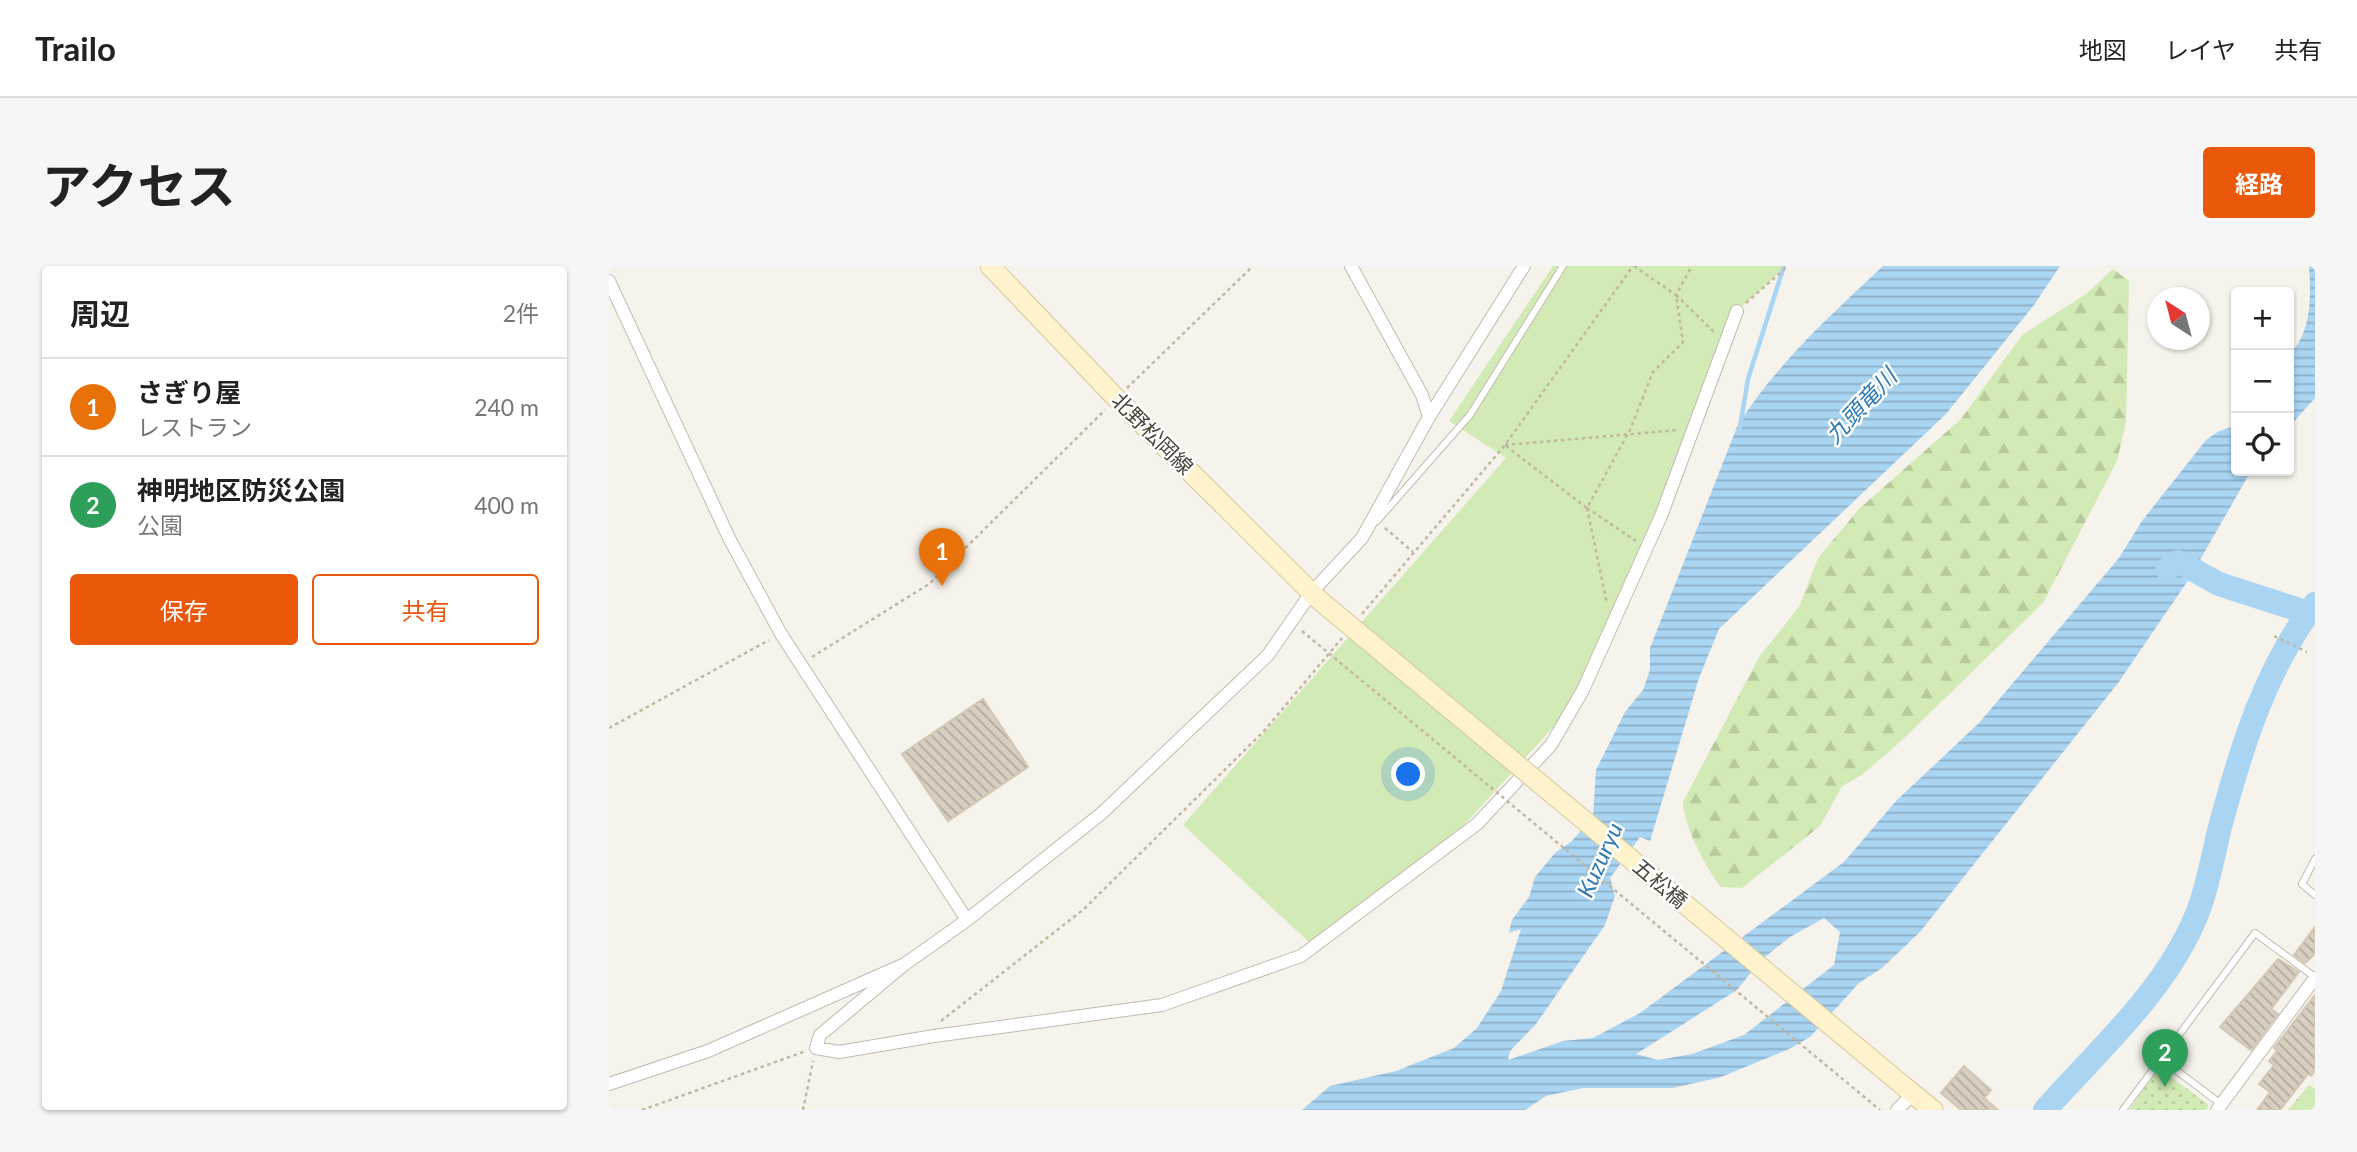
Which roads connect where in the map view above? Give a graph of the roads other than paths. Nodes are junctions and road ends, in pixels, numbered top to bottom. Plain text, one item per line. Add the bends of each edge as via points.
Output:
1 (990, 266) edge
2 (1352, 266) edge
3 (1524, 266) edge
4 (1563, 266) edge
5 (609, 281) edge
6 (1737, 311) road end
7 (1429, 418) junction
8 (1362, 538) junction
9 (1314, 596) junction
10 (2315, 859) edge
11 (2315, 895) edge
12 (967, 920) junction
13 (905, 964) junction
14 (2315, 977) edge
15 (2160, 1058) junction
16 (609, 1084) edge
17 (1909, 1091) junction
18 (2219, 1107) edge
19 (1897, 1110) edge
20 (1933, 1110) edge
21 (2123, 1110) edge

1 - 9 main road, 北野松岡線
2 - 7 street via 1422,395
3 - 7 street
4 - 8 lane via 1470,415
5 - 12 street via 729,538 781,634
6 - 13 street via 1647,548 1583,690 1551,746 1477,824 1301,956 1162,1004 838,1052 816,1048 820,1035
7 - 8 street
8 - 9 street
9 - 12 street via 1268,655 1101,813
9 - 17 main road, 五松橋, bridge
10 - 11 lane via 2302,884
12 - 13 street
13 - 16 street via 708,1051
14 - 15 lane via 2255,933
14 - 18 street
15 - 18 lane
15 - 21 lane
17 - 19 street
17 - 20 main road

